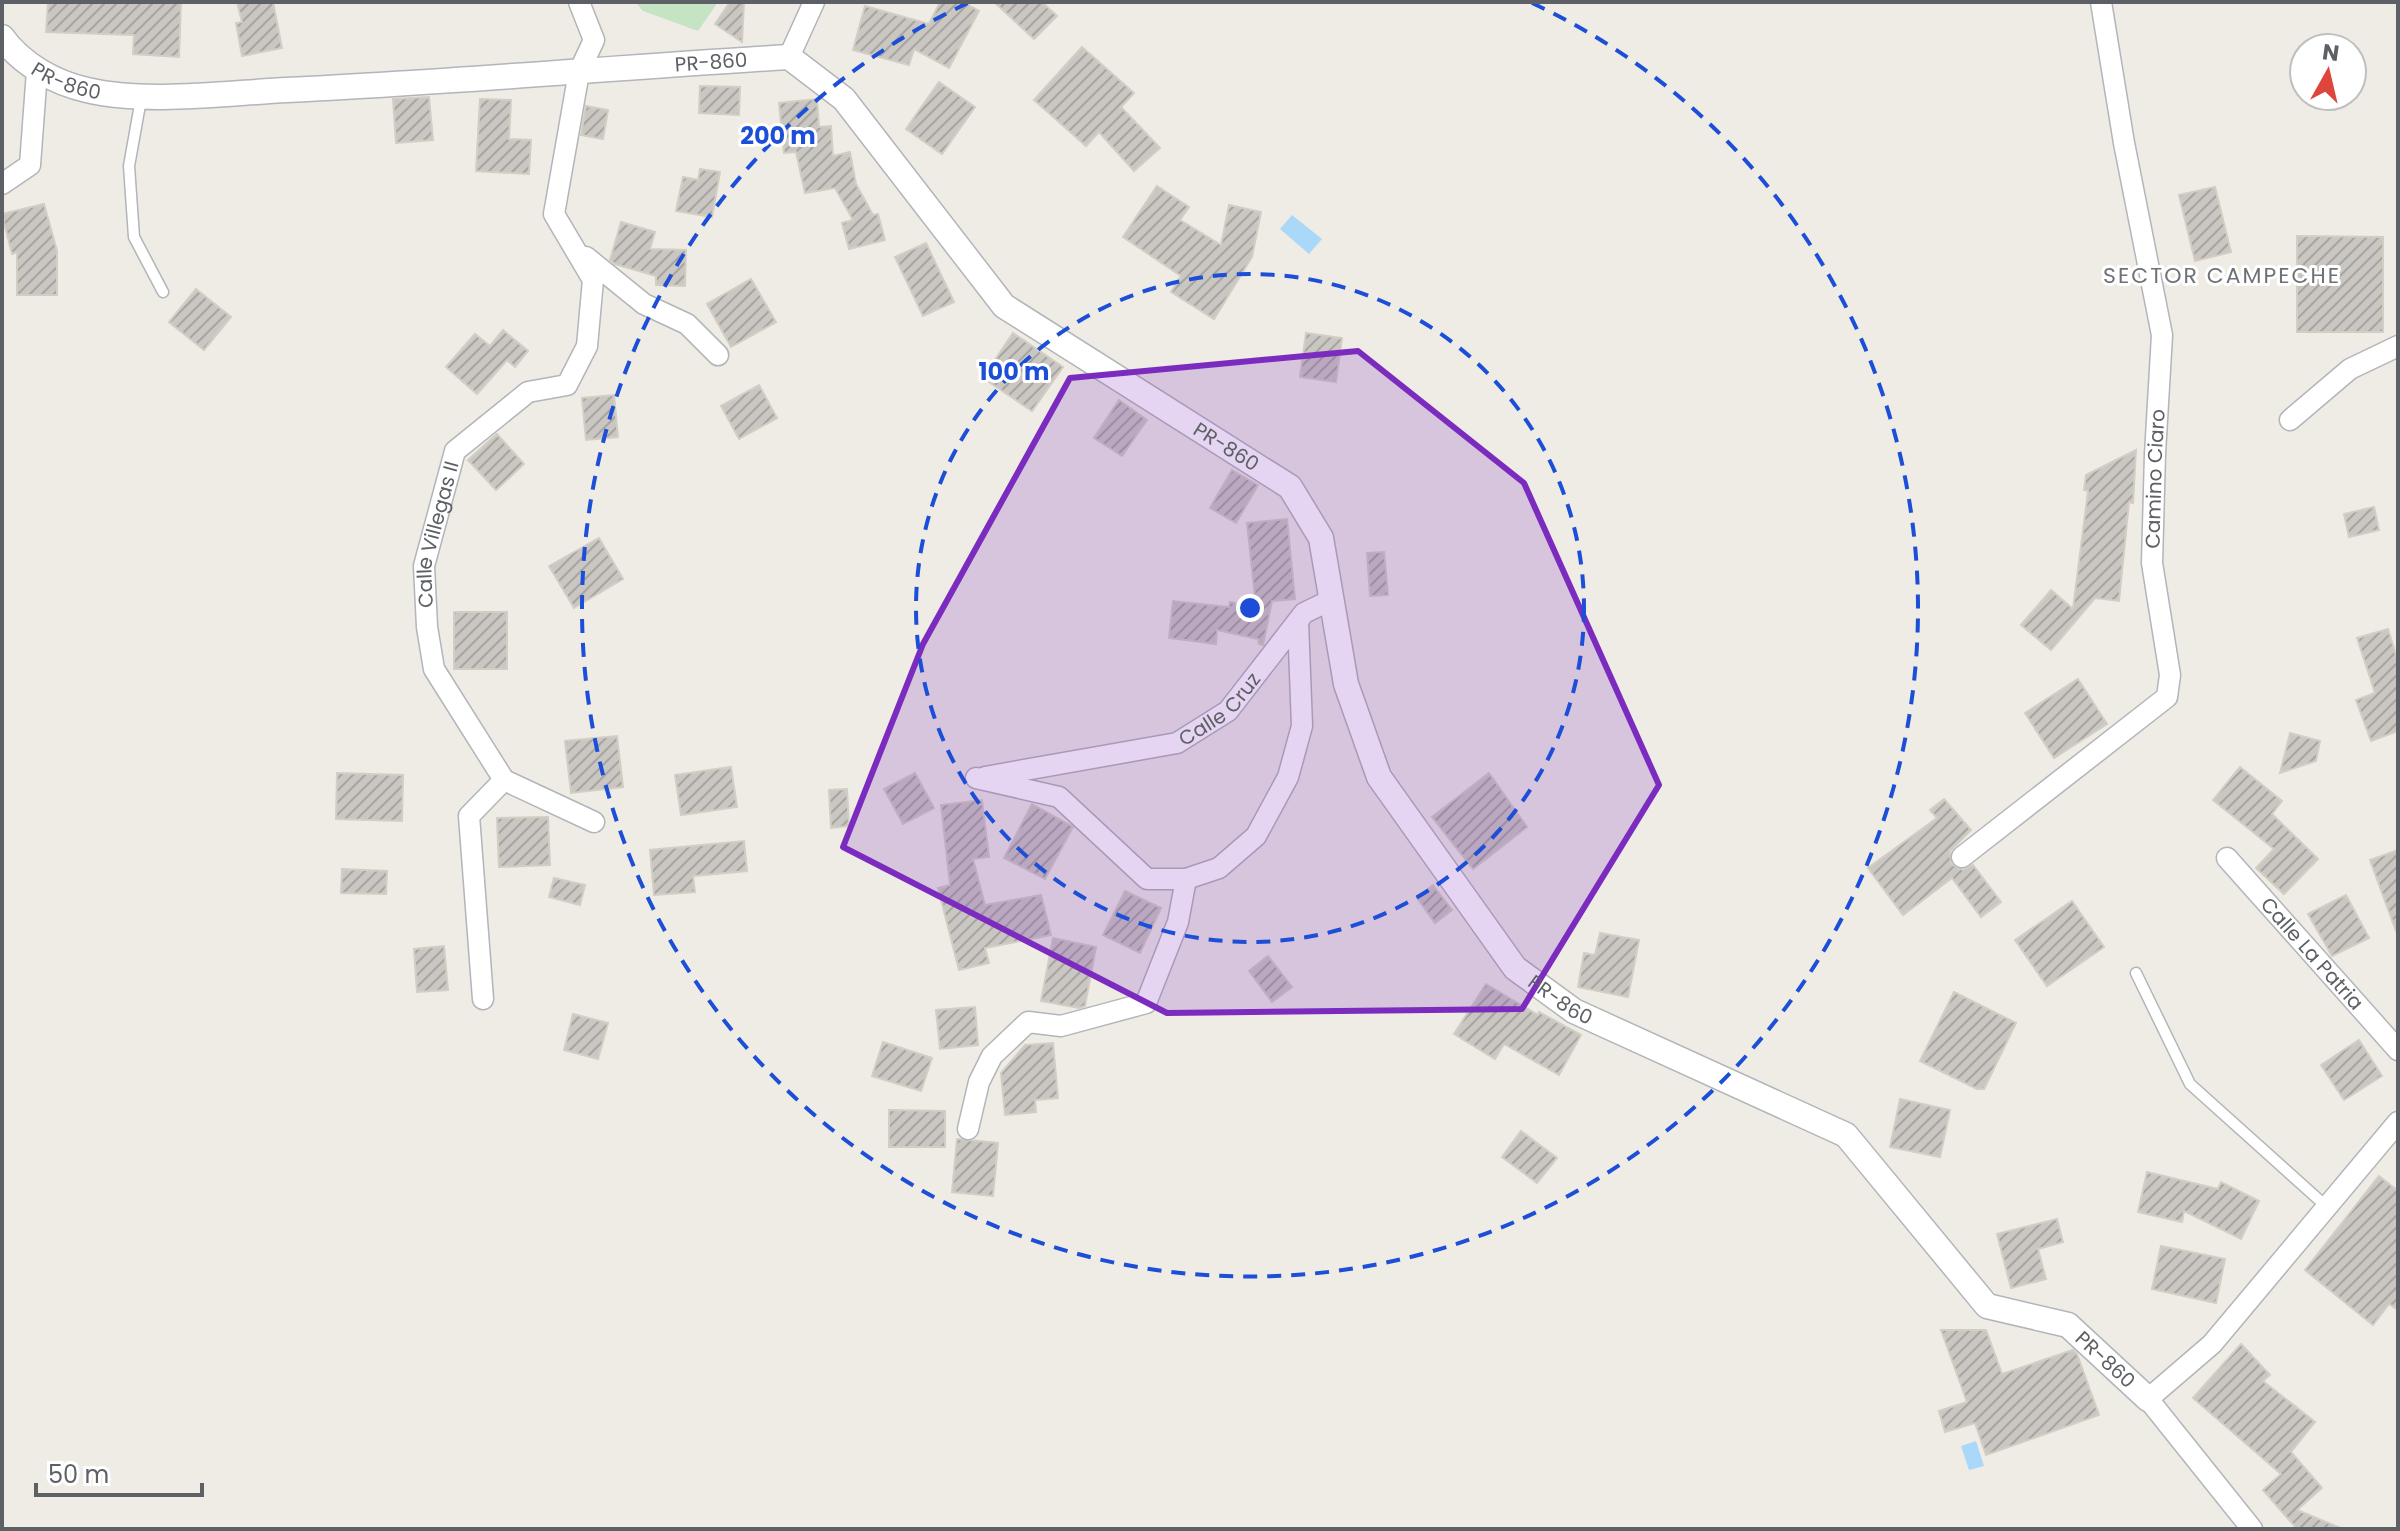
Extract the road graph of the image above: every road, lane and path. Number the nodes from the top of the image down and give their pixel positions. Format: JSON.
{"nodes":[{"id":1,"x":579,"y":2,"type":"edge"},
{"id":2,"x":814,"y":2,"type":"edge"},
{"id":3,"x":2101,"y":2,"type":"edge"},
{"id":4,"x":4,"y":49,"type":"edge"},
{"id":5,"x":789,"y":57,"type":"junction"},
{"id":6,"x":37,"y":71,"type":"junction"},
{"id":7,"x":579,"y":72,"type":"junction"},
{"id":8,"x":141,"y":97,"type":"junction"},
{"id":9,"x":2,"y":184,"type":"edge"},
{"id":10,"x":572,"y":243,"type":"junction"},
{"id":11,"x":163,"y":292,"type":"dead end"},
{"id":12,"x":2398,"y":346,"type":"edge"},
{"id":13,"x":718,"y":355,"type":"dead end"},
{"id":14,"x":2290,"y":420,"type":"dead end"},
{"id":15,"x":1333,"y":599,"type":"junction"},
{"id":16,"x":1298,"y":621,"type":"junction"},
{"id":17,"x":504,"y":780,"type":"junction"},
{"id":18,"x":594,"y":822,"type":"dead end"},
{"id":19,"x":1962,"y":857,"type":"dead end"},
{"id":20,"x":2227,"y":858,"type":"dead end"},
{"id":21,"x":1186,"y":879,"type":"junction"},
{"id":22,"x":2136,"y":973,"type":"dead end"},
{"id":23,"x":483,"y":999,"type":"dead end"},
{"id":24,"x":2398,"y":1050,"type":"edge"},
{"id":25,"x":2398,"y":1122,"type":"edge"},
{"id":26,"x":968,"y":1129,"type":"dead end"},
{"id":27,"x":2327,"y":1207,"type":"junction"},
{"id":28,"x":2148,"y":1399,"type":"junction"},
{"id":29,"x":2252,"y":1529,"type":"edge"}],
"edges":[{"from":1,"to":7,"type":"street","name":"Calle Villegas II"},
{"from":2,"to":5,"type":"street"},
{"from":3,"to":19,"type":"street","name":"Camino Ciaro"},
{"from":4,"to":6,"type":"street","name":"PR-860","number":"PR-860"},
{"from":5,"to":7,"type":"street","name":"PR-860","number":"PR-860"},
{"from":5,"to":15,"type":"street","name":"PR-860","number":"PR-860"},
{"from":6,"to":8,"type":"street","name":"PR-860","number":"PR-860"},
{"from":6,"to":9,"type":"street"},
{"from":7,"to":8,"type":"street","name":"PR-860","number":"PR-860"},
{"from":7,"to":10,"type":"street","name":"Calle Villegas II"},
{"from":8,"to":11,"type":"lane"},
{"from":10,"to":13,"type":"street"},
{"from":10,"to":17,"type":"street","name":"Calle Villegas II"},
{"from":12,"to":14,"type":"street"},
{"from":15,"to":16,"type":"street","name":"Calle Cruz"},
{"from":15,"to":28,"type":"street","name":"PR-860","number":"PR-860"},
{"from":16,"to":21,"type":"street"},
{"from":16,"to":21,"type":"street","name":"Calle Cruz"},
{"from":17,"to":18,"type":"street"},
{"from":17,"to":23,"type":"street"},
{"from":20,"to":24,"type":"street","name":"Calle La Patria"},
{"from":21,"to":26,"type":"street"},
{"from":22,"to":27,"type":"lane"},
{"from":25,"to":27,"type":"street"},
{"from":27,"to":28,"type":"street"},
{"from":28,"to":29,"type":"street"}]}
